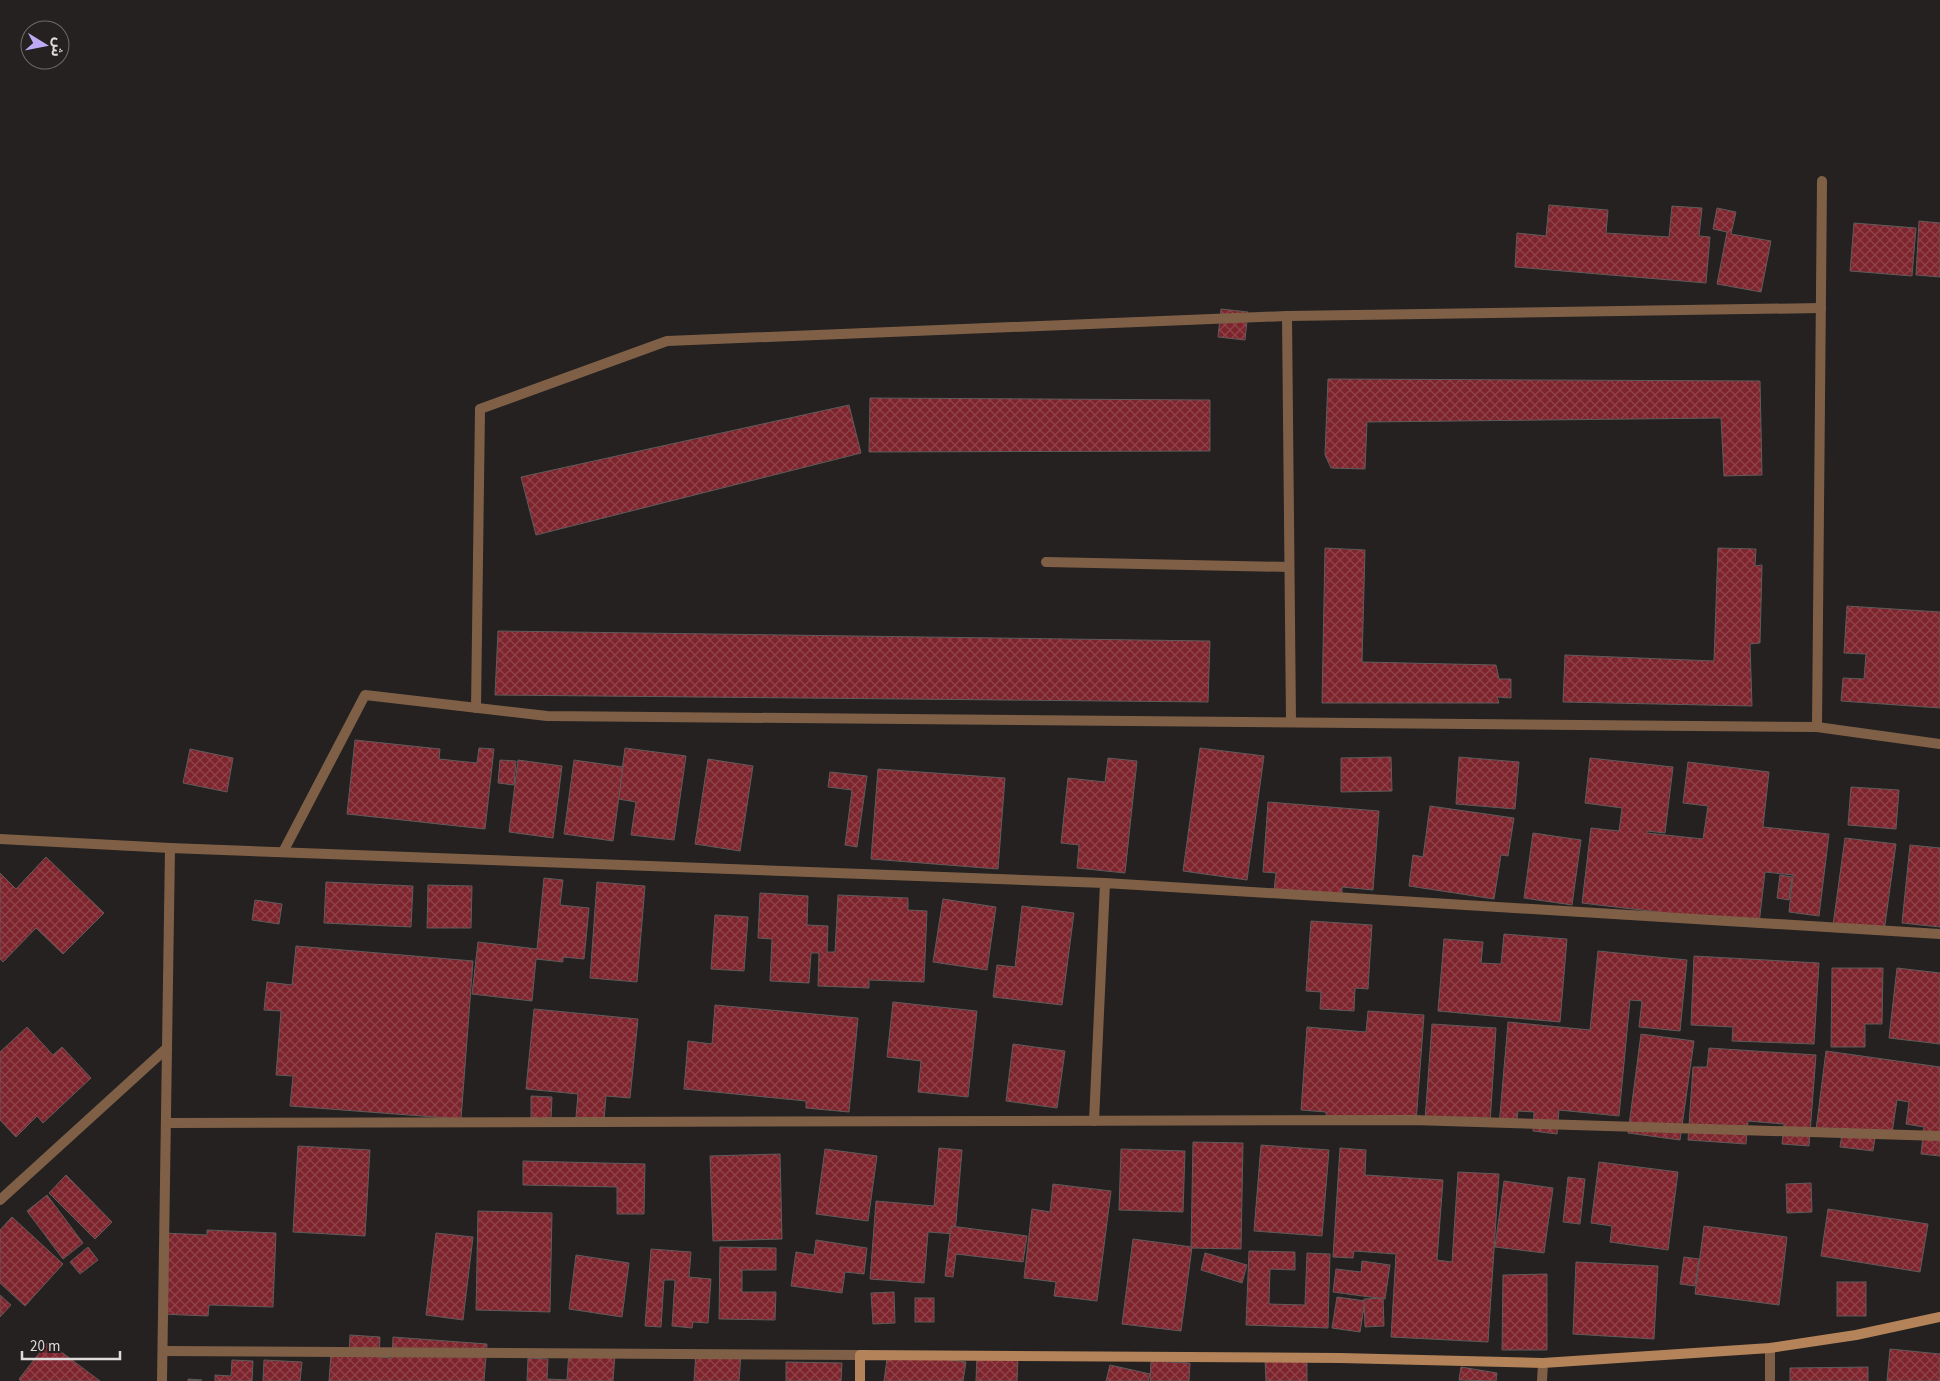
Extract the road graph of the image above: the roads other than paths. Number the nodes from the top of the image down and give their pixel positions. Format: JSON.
{"nodes":[{"id":1,"x":1822,"y":181,"type":"dead end"},
{"id":2,"x":1821,"y":308,"type":"junction"},
{"id":3,"x":1287,"y":316,"type":"junction"},
{"id":4,"x":1046,"y":562,"type":"dead end"},
{"id":5,"x":1290,"y":567,"type":"junction"},
{"id":6,"x":476,"y":708,"type":"junction"},
{"id":7,"x":1291,"y":722,"type":"junction"},
{"id":8,"x":1817,"y":727,"type":"junction"},
{"id":9,"x":1940,"y":744,"type":"edge"},
{"id":10,"x":0,"y":839,"type":"edge"},
{"id":11,"x":170,"y":848,"type":"junction"},
{"id":12,"x":283,"y":852,"type":"junction"},
{"id":13,"x":1105,"y":883,"type":"junction"},
{"id":14,"x":1940,"y":934,"type":"edge"},
{"id":15,"x":168,"y":1048,"type":"junction"},
{"id":16,"x":1094,"y":1121,"type":"junction"},
{"id":17,"x":166,"y":1123,"type":"junction"},
{"id":18,"x":1940,"y":1136,"type":"edge"},
{"id":19,"x":0,"y":1200,"type":"edge"},
{"id":20,"x":1940,"y":1317,"type":"edge"},
{"id":21,"x":1770,"y":1348,"type":"junction"},
{"id":22,"x":163,"y":1351,"type":"junction"},
{"id":23,"x":860,"y":1354,"type":"junction"},
{"id":24,"x":1543,"y":1363,"type":"junction"},
{"id":25,"x":162,"y":1381,"type":"edge"},
{"id":26,"x":860,"y":1381,"type":"edge"},
{"id":27,"x":1542,"y":1381,"type":"edge"},
{"id":28,"x":1770,"y":1381,"type":"edge"}],
"edges":[{"from":1,"to":2,"type":"street"},
{"from":2,"to":3,"type":"street"},
{"from":2,"to":8,"type":"street"},
{"from":3,"to":5,"type":"street"},
{"from":3,"to":6,"type":"street"},
{"from":4,"to":5,"type":"street"},
{"from":5,"to":7,"type":"street"},
{"from":6,"to":7,"type":"street"},
{"from":6,"to":12,"type":"street"},
{"from":7,"to":8,"type":"street"},
{"from":8,"to":9,"type":"street"},
{"from":10,"to":11,"type":"street"},
{"from":11,"to":12,"type":"street"},
{"from":11,"to":15,"type":"street"},
{"from":12,"to":13,"type":"street"},
{"from":13,"to":14,"type":"street"},
{"from":13,"to":16,"type":"street"},
{"from":15,"to":17,"type":"street"},
{"from":15,"to":19,"type":"street"},
{"from":16,"to":17,"type":"street"},
{"from":16,"to":18,"type":"street"},
{"from":17,"to":22,"type":"street"},
{"from":20,"to":21,"type":"street"},
{"from":21,"to":24,"type":"street"},
{"from":21,"to":28,"type":"street"},
{"from":22,"to":23,"type":"street"},
{"from":22,"to":25,"type":"street"},
{"from":23,"to":24,"type":"street"},
{"from":23,"to":26,"type":"street"},
{"from":24,"to":27,"type":"street"}]}
